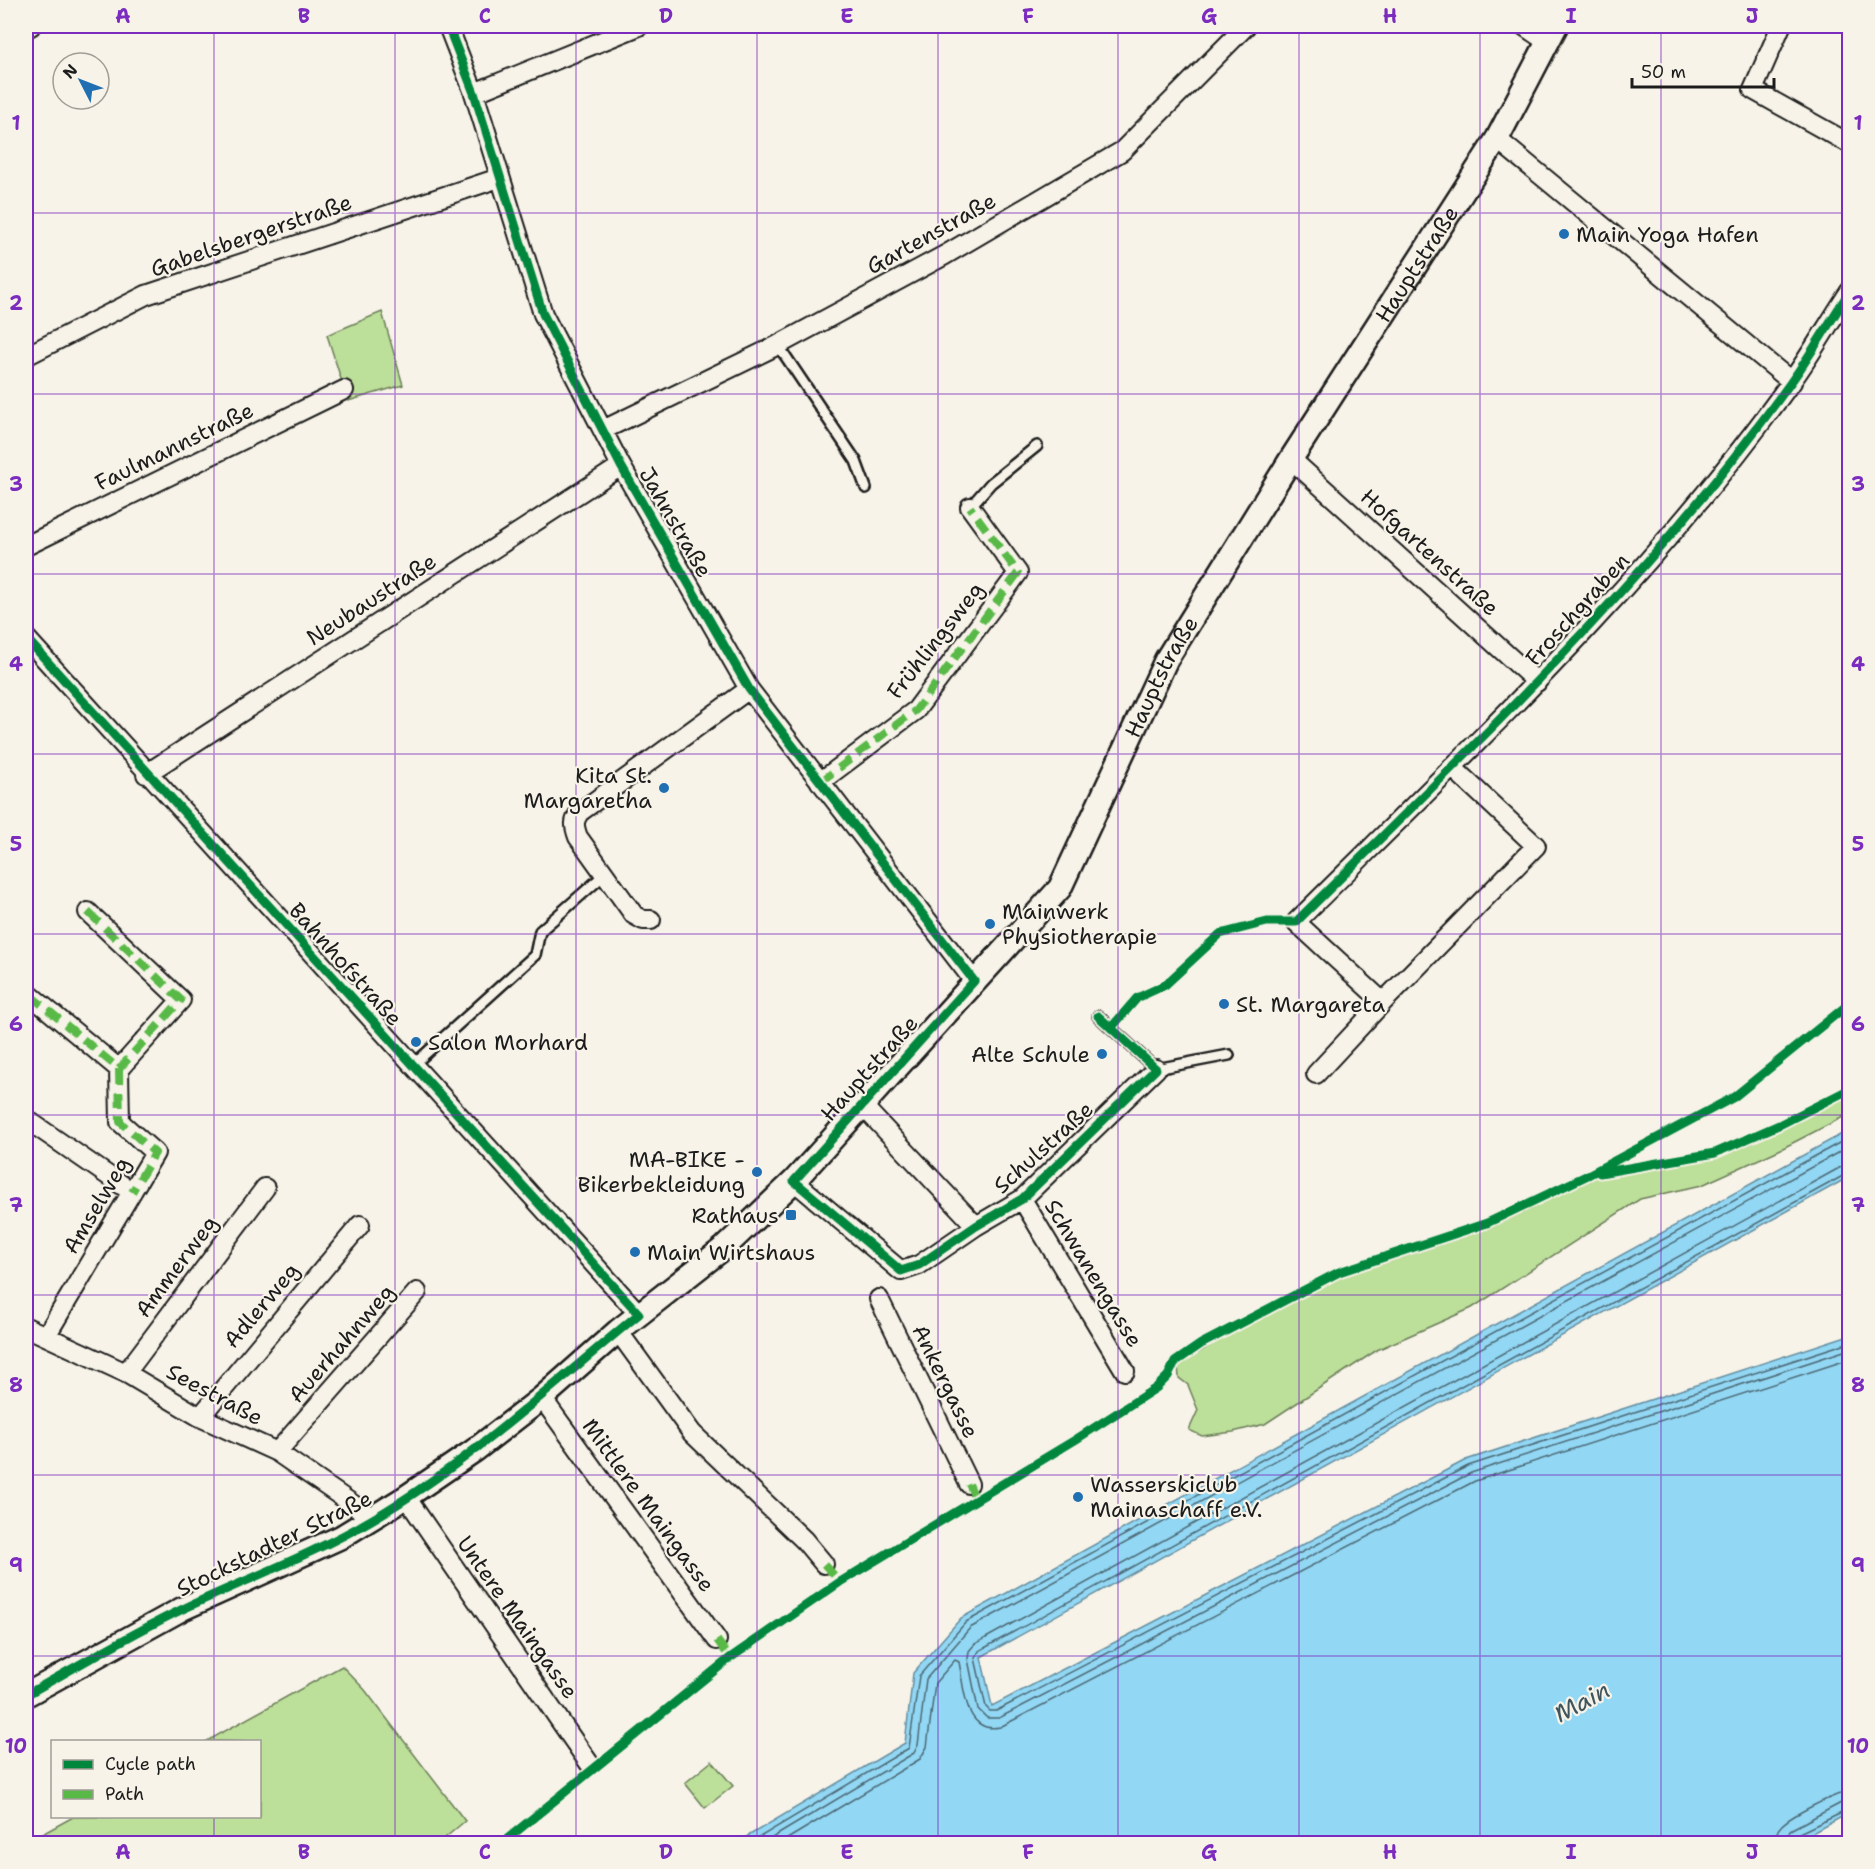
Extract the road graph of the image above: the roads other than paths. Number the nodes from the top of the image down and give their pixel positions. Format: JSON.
{"nodes":[{"id":1,"x":31,"y":26,"type":"edge"},
{"id":2,"x":448,"y":26,"type":"edge"},
{"id":3,"x":639,"y":26,"type":"edge"},
{"id":4,"x":1246,"y":26,"type":"edge"},
{"id":5,"x":1524,"y":26,"type":"edge"},
{"id":6,"x":1781,"y":26,"type":"edge"},
{"id":7,"x":26,"y":28,"type":"edge"},
{"id":8,"x":1553,"y":34,"type":"edge"},
{"id":9,"x":474,"y":93,"type":"junction"},
{"id":10,"x":1497,"y":139,"type":"junction"},
{"id":11,"x":1850,"y":144,"type":"edge"},
{"id":12,"x":499,"y":178,"type":"junction"},
{"id":13,"x":1850,"y":291,"type":"edge"},
{"id":14,"x":778,"y":345,"type":"junction"},
{"id":15,"x":26,"y":356,"type":"edge"},
{"id":16,"x":1792,"y":382,"type":"junction"},
{"id":17,"x":344,"y":390,"type":"dead end"},
{"id":18,"x":603,"y":430,"type":"junction"},
{"id":19,"x":1037,"y":446,"type":"dead end"},
{"id":20,"x":1291,"y":459,"type":"junction"},
{"id":21,"x":621,"y":465,"type":"junction"},
{"id":22,"x":866,"y":488,"type":"dead end"},
{"id":23,"x":970,"y":507,"type":"joint"},
{"id":24,"x":26,"y":546,"type":"edge"},
{"id":25,"x":26,"y":638,"type":"edge"},
{"id":26,"x":1538,"y":682,"type":"junction"},
{"id":27,"x":749,"y":689,"type":"junction"},
{"id":28,"x":1452,"y":766,"type":"junction"},
{"id":29,"x":146,"y":774,"type":"junction"},
{"id":30,"x":820,"y":782,"type":"junction"},
{"id":31,"x":605,"y":874,"type":"junction"},
{"id":32,"x":88,"y":912,"type":"dead end"},
{"id":33,"x":651,"y":920,"type":"dead end"},
{"id":34,"x":974,"y":981,"type":"junction"},
{"id":35,"x":30,"y":995,"type":"dead end"},
{"id":36,"x":1383,"y":1002,"type":"junction"},
{"id":37,"x":1098,"y":1016,"type":"dead end"},
{"id":38,"x":1229,"y":1055,"type":"dead end"},
{"id":39,"x":412,"y":1066,"type":"junction"},
{"id":40,"x":119,"y":1069,"type":"junction"},
{"id":41,"x":1156,"y":1069,"type":"junction"},
{"id":42,"x":1316,"y":1074,"type":"dead end"},
{"id":43,"x":862,"y":1105,"type":"junction"},
{"id":44,"x":26,"y":1119,"type":"edge"},
{"id":45,"x":794,"y":1181,"type":"junction"},
{"id":46,"x":265,"y":1188,"type":"dead end"},
{"id":47,"x":132,"y":1192,"type":"junction"},
{"id":48,"x":1022,"y":1199,"type":"junction"},
{"id":49,"x":360,"y":1225,"type":"dead end"},
{"id":50,"x":976,"y":1226,"type":"junction"},
{"id":51,"x":417,"y":1292,"type":"dead end"},
{"id":52,"x":879,"y":1299,"type":"dead end"},
{"id":53,"x":639,"y":1314,"type":"junction"},
{"id":54,"x":26,"y":1327,"type":"edge"},
{"id":55,"x":618,"y":1331,"type":"junction"},
{"id":56,"x":46,"y":1336,"type":"junction"},
{"id":57,"x":1125,"y":1371,"type":"dead end"},
{"id":58,"x":126,"y":1373,"type":"junction"},
{"id":59,"x":542,"y":1398,"type":"junction"},
{"id":60,"x":200,"y":1417,"type":"junction"},
{"id":61,"x":277,"y":1452,"type":"junction"},
{"id":62,"x":969,"y":1484,"type":"dead end"},
{"id":63,"x":406,"y":1497,"type":"junction"},
{"id":64,"x":374,"y":1519,"type":"junction"},
{"id":65,"x":824,"y":1564,"type":"dead end"},
{"id":66,"x":717,"y":1640,"type":"dead end"},
{"id":67,"x":26,"y":1695,"type":"edge"},
{"id":68,"x":590,"y":1763,"type":"dead end"}],
"edges":[{"from":1,"to":7,"type":"street"},
{"from":2,"to":9,"type":"street","name":"Jahnstraße"},
{"from":3,"to":9,"type":"street"},
{"from":4,"to":14,"type":"street","name":"Gartenstraße"},
{"from":5,"to":8,"type":"street"},
{"from":6,"to":11,"type":"street"},
{"from":8,"to":10,"type":"street","name":"Hauptstraße"},
{"from":9,"to":12,"type":"street","name":"Jahnstraße"},
{"from":10,"to":16,"type":"street"},
{"from":10,"to":20,"type":"street","name":"Hauptstraße"},
{"from":12,"to":15,"type":"street","name":"Gabelsbergerstraße"},
{"from":12,"to":18,"type":"street","name":"Jahnstraße"},
{"from":13,"to":16,"type":"street","name":"Froschgraben"},
{"from":14,"to":18,"type":"street","name":"Gartenstraße"},
{"from":14,"to":22,"type":"lane"},
{"from":16,"to":26,"type":"street","name":"Froschgraben"},
{"from":17,"to":24,"type":"street","name":"Faulmannstraße"},
{"from":18,"to":21,"type":"street","name":"Jahnstraße"},
{"from":19,"to":23,"type":"lane"},
{"from":20,"to":26,"type":"street","name":"Hofgartenstraße"},
{"from":20,"to":34,"type":"street","name":"Hauptstraße"},
{"from":21,"to":27,"type":"street","name":"Jahnstraße"},
{"from":21,"to":29,"type":"street","name":"Neubaustraße"},
{"from":23,"to":30,"type":"street","name":"Frühlingsweg"},
{"from":25,"to":29,"type":"street","name":"Bahnhofstraße"},
{"from":26,"to":28,"type":"street","name":"Froschgraben"},
{"from":27,"to":30,"type":"street","name":"Jahnstraße"},
{"from":27,"to":31,"type":"street"},
{"from":28,"to":36,"type":"street"},
{"from":28,"to":36,"type":"street","name":"Froschgraben"},
{"from":29,"to":39,"type":"street","name":"Bahnhofstraße"},
{"from":30,"to":34,"type":"street","name":"Jahnstraße"},
{"from":31,"to":33,"type":"street"},
{"from":31,"to":39,"type":"lane"},
{"from":32,"to":40,"type":"street"},
{"from":34,"to":43,"type":"street","name":"Hauptstraße"},
{"from":35,"to":40,"type":"street"},
{"from":36,"to":42,"type":"street"},
{"from":37,"to":41,"type":"lane"},
{"from":38,"to":41,"type":"lane"},
{"from":39,"to":53,"type":"street","name":"Bahnhofstraße"},
{"from":40,"to":47,"type":"street","name":"Amselweg"},
{"from":41,"to":48,"type":"street","name":"Schulstraße"},
{"from":43,"to":45,"type":"street","name":"Hauptstraße"},
{"from":43,"to":50,"type":"street"},
{"from":44,"to":47,"type":"street"},
{"from":45,"to":50,"type":"street","name":"Schulstraße"},
{"from":45,"to":53,"type":"street","name":"Hauptstraße"},
{"from":46,"to":58,"type":"street","name":"Ammerweg"},
{"from":47,"to":56,"type":"street","name":"Amselweg"},
{"from":48,"to":50,"type":"street","name":"Schulstraße"},
{"from":48,"to":57,"type":"street","name":"Schwanengasse"},
{"from":49,"to":60,"type":"street","name":"Adlerweg"},
{"from":51,"to":61,"type":"street","name":"Auerhahnweg"},
{"from":52,"to":62,"type":"street","name":"Ankergasse"},
{"from":53,"to":55,"type":"street","name":"Stockstadter Straße"},
{"from":54,"to":56,"type":"street","name":"Seestraße"},
{"from":55,"to":59,"type":"street","name":"Stockstadter Straße"},
{"from":55,"to":65,"type":"street"},
{"from":56,"to":58,"type":"street","name":"Seestraße"},
{"from":58,"to":60,"type":"street","name":"Seestraße"},
{"from":59,"to":63,"type":"street","name":"Stockstadter Straße"},
{"from":59,"to":66,"type":"street","name":"Mittlere Maingasse"},
{"from":60,"to":61,"type":"street","name":"Seestraße"},
{"from":61,"to":64,"type":"street","name":"Seestraße"},
{"from":63,"to":64,"type":"street","name":"Stockstadter Straße"},
{"from":63,"to":68,"type":"street","name":"Untere Maingasse"},
{"from":64,"to":67,"type":"street","name":"Stockstadter Straße"}]}
